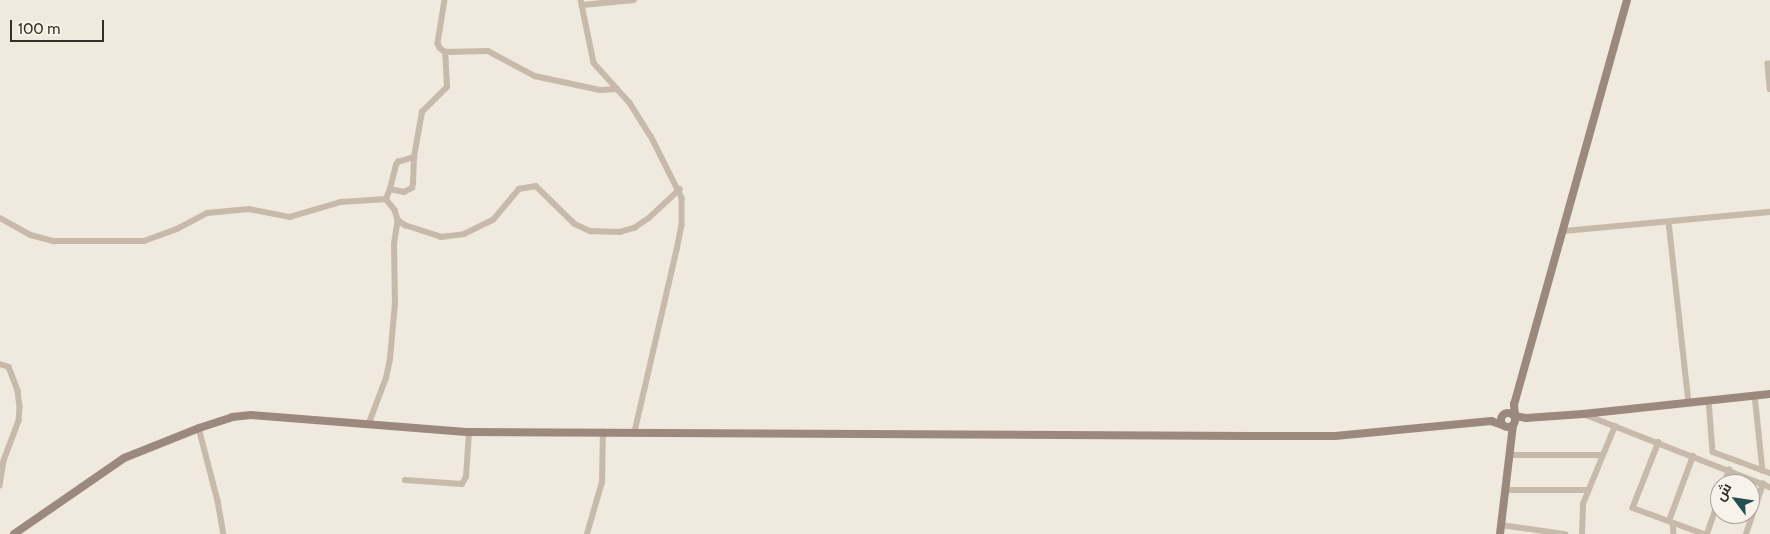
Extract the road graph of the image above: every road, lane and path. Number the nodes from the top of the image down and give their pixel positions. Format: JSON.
{"nodes":[{"id":1,"x":445,"y":0,"type":"edge"},
{"id":2,"x":634,"y":0,"type":"edge"},
{"id":3,"x":1627,"y":0,"type":"edge"},
{"id":4,"x":581,"y":2,"type":"edge"},
{"id":5,"x":445,"y":52,"type":"junction"},
{"id":6,"x":1770,"y":64,"type":"edge"},
{"id":7,"x":617,"y":89,"type":"junction"},
{"id":8,"x":1770,"y":89,"type":"edge"},
{"id":9,"x":414,"y":157,"type":"junction"},
{"id":10,"x":390,"y":189,"type":"junction"},
{"id":11,"x":680,"y":189,"type":"junction"},
{"id":12,"x":386,"y":199,"type":"junction"},
{"id":13,"x":1770,"y":212,"type":"edge"},
{"id":14,"x":0,"y":218,"type":"edge"},
{"id":15,"x":398,"y":220,"type":"junction"},
{"id":16,"x":1669,"y":222,"type":"junction"},
{"id":17,"x":1564,"y":230,"type":"junction"},
{"id":18,"x":0,"y":364,"type":"edge"},
{"id":19,"x":1770,"y":394,"type":"edge"},
{"id":20,"x":1755,"y":396,"type":"junction"},
{"id":21,"x":1709,"y":400,"type":"junction"},
{"id":22,"x":1515,"y":401,"type":"junction"},
{"id":23,"x":1689,"y":402,"type":"junction"},
{"id":24,"x":1504,"y":414,"type":"junction"},
{"id":25,"x":1583,"y":414,"type":"junction"},
{"id":26,"x":1491,"y":421,"type":"junction"},
{"id":27,"x":1514,"y":421,"type":"junction"},
{"id":28,"x":369,"y":423,"type":"junction"},
{"id":29,"x":1503,"y":426,"type":"junction"},
{"id":30,"x":1615,"y":426,"type":"junction"},
{"id":31,"x":199,"y":428,"type":"junction"},
{"id":32,"x":469,"y":432,"type":"junction"},
{"id":33,"x":603,"y":432,"type":"junction"},
{"id":34,"x":635,"y":432,"type":"junction"},
{"id":35,"x":1511,"y":437,"type":"junction"},
{"id":36,"x":1659,"y":442,"type":"junction"},
{"id":37,"x":1509,"y":455,"type":"junction"},
{"id":38,"x":1602,"y":456,"type":"junction"},
{"id":39,"x":1693,"y":456,"type":"junction"},
{"id":40,"x":1729,"y":470,"type":"junction"},
{"id":41,"x":1763,"y":471,"type":"junction"},
{"id":42,"x":1770,"y":473,"type":"edge"},
{"id":43,"x":1728,"y":474,"type":"edge"},
{"id":44,"x":405,"y":480,"type":"dead end"},
{"id":45,"x":1764,"y":484,"type":"junction"},
{"id":46,"x":0,"y":486,"type":"edge"},
{"id":47,"x":1770,"y":487,"type":"edge"},
{"id":48,"x":1506,"y":490,"type":"junction"},
{"id":49,"x":1588,"y":490,"type":"junction"},
{"id":50,"x":1710,"y":521,"type":"edge"},
{"id":51,"x":1671,"y":522,"type":"junction"},
{"id":52,"x":1501,"y":525,"type":"junction"},
{"id":53,"x":14,"y":534,"type":"edge"},
{"id":54,"x":224,"y":534,"type":"edge"},
{"id":55,"x":587,"y":534,"type":"edge"},
{"id":56,"x":1500,"y":534,"type":"edge"},
{"id":57,"x":1565,"y":534,"type":"edge"},
{"id":58,"x":1582,"y":534,"type":"edge"},
{"id":59,"x":1674,"y":534,"type":"edge"},
{"id":60,"x":1705,"y":534,"type":"edge"},
{"id":61,"x":1746,"y":534,"type":"edge"}],
"edges":[{"from":1,"to":5,"type":"street"},
{"from":2,"to":4,"type":"street"},
{"from":3,"to":17,"type":"main road"},
{"from":4,"to":7,"type":"street"},
{"from":5,"to":7,"type":"street"},
{"from":5,"to":9,"type":"street"},
{"from":6,"to":8,"type":"street"},
{"from":7,"to":11,"type":"street"},
{"from":9,"to":10,"type":"street"},
{"from":9,"to":10,"type":"street"},
{"from":10,"to":12,"type":"street"},
{"from":11,"to":15,"type":"street"},
{"from":11,"to":34,"type":"street"},
{"from":12,"to":14,"type":"street"},
{"from":12,"to":15,"type":"street"},
{"from":13,"to":16,"type":"street"},
{"from":15,"to":28,"type":"street"},
{"from":16,"to":17,"type":"street"},
{"from":16,"to":23,"type":"street"},
{"from":17,"to":22,"type":"main road"},
{"from":18,"to":46,"type":"street"},
{"from":19,"to":20,"type":"main road"},
{"from":20,"to":21,"type":"main road"},
{"from":20,"to":41,"type":"street"},
{"from":21,"to":23,"type":"main road"},
{"from":21,"to":41,"type":"street"},
{"from":22,"to":24,"type":"main road"},
{"from":22,"to":27,"type":"main road"},
{"from":23,"to":25,"type":"main road"},
{"from":24,"to":26,"type":"main road"},
{"from":24,"to":27,"type":"main road"},
{"from":24,"to":29,"type":"main road"},
{"from":25,"to":27,"type":"main road"},
{"from":25,"to":30,"type":"street"},
{"from":26,"to":29,"type":"main road"},
{"from":26,"to":34,"type":"main road"},
{"from":27,"to":29,"type":"main road"},
{"from":27,"to":35,"type":"main road"},
{"from":28,"to":31,"type":"main road"},
{"from":28,"to":32,"type":"main road"},
{"from":29,"to":35,"type":"main road"},
{"from":30,"to":36,"type":"street"},
{"from":30,"to":38,"type":"street"},
{"from":31,"to":53,"type":"main road"},
{"from":31,"to":54,"type":"street"},
{"from":32,"to":33,"type":"main road"},
{"from":32,"to":44,"type":"street"},
{"from":33,"to":34,"type":"main road"},
{"from":33,"to":55,"type":"street"},
{"from":35,"to":37,"type":"main road"},
{"from":36,"to":39,"type":"street"},
{"from":36,"to":51,"type":"street"},
{"from":37,"to":38,"type":"street"},
{"from":37,"to":48,"type":"main road"},
{"from":38,"to":49,"type":"street"},
{"from":39,"to":40,"type":"street"},
{"from":39,"to":51,"type":"street"},
{"from":40,"to":43,"type":"street"},
{"from":40,"to":45,"type":"street"},
{"from":41,"to":42,"type":"street"},
{"from":45,"to":47,"type":"street"},
{"from":45,"to":61,"type":"street"},
{"from":48,"to":49,"type":"street"},
{"from":48,"to":52,"type":"main road"},
{"from":49,"to":58,"type":"street"},
{"from":50,"to":60,"type":"street"},
{"from":51,"to":59,"type":"street"},
{"from":51,"to":60,"type":"street"},
{"from":52,"to":56,"type":"main road"},
{"from":52,"to":57,"type":"street"}]}
